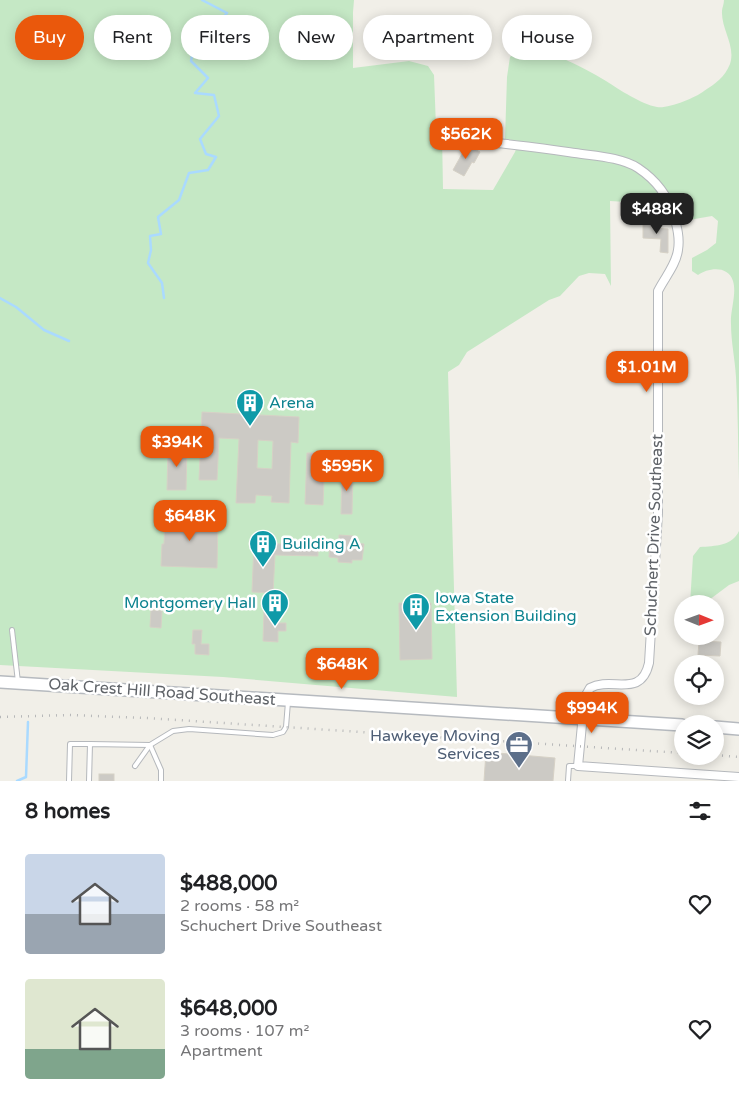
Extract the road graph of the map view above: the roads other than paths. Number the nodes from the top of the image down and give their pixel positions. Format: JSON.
{"nodes":[{"id":1,"x":495,"y":143,"type":"dead end"},
{"id":2,"x":12,"y":630,"type":"dead end"},
{"id":3,"x":0,"y":682,"type":"edge"},
{"id":4,"x":18,"y":683,"type":"junction"},
{"id":5,"x":289,"y":700,"type":"junction"},
{"id":6,"x":582,"y":719,"type":"junction"},
{"id":7,"x":674,"y":725,"type":"edge"},
{"id":8,"x":724,"y":728,"type":"edge"},
{"id":9,"x":739,"y":729,"type":"edge"},
{"id":10,"x":90,"y":744,"type":"junction"},
{"id":11,"x":150,"y":745,"type":"junction"},
{"id":12,"x":134,"y":766,"type":"dead end"},
{"id":13,"x":578,"y":766,"type":"junction"},
{"id":14,"x":684,"y":777,"type":"edge"},
{"id":15,"x":739,"y":777,"type":"edge"},
{"id":16,"x":69,"y":781,"type":"edge"},
{"id":17,"x":89,"y":781,"type":"edge"},
{"id":18,"x":160,"y":781,"type":"edge"},
{"id":19,"x":568,"y":781,"type":"edge"}],
"edges":[{"from":1,"to":6,"type":"street","name":"Schuchert Drive Southeast"},
{"from":2,"to":4,"type":"lane"},
{"from":3,"to":4,"type":"main road","name":"Oak Crest Hill Road Southeast"},
{"from":4,"to":5,"type":"main road","name":"Oak Crest Hill Road Southeast"},
{"from":5,"to":6,"type":"main road","name":"Oak Crest Hill Road Southeast"},
{"from":5,"to":11,"type":"lane"},
{"from":6,"to":7,"type":"main road","name":"Oak Crest Hill Road Southeast"},
{"from":6,"to":13,"type":"street"},
{"from":8,"to":9,"type":"main road"},
{"from":10,"to":11,"type":"lane"},
{"from":10,"to":16,"type":"lane"},
{"from":10,"to":17,"type":"lane"},
{"from":11,"to":12,"type":"lane"},
{"from":11,"to":18,"type":"lane"},
{"from":13,"to":14,"type":"street"},
{"from":13,"to":19,"type":"lane"},
{"from":14,"to":15,"type":"street"}]}
